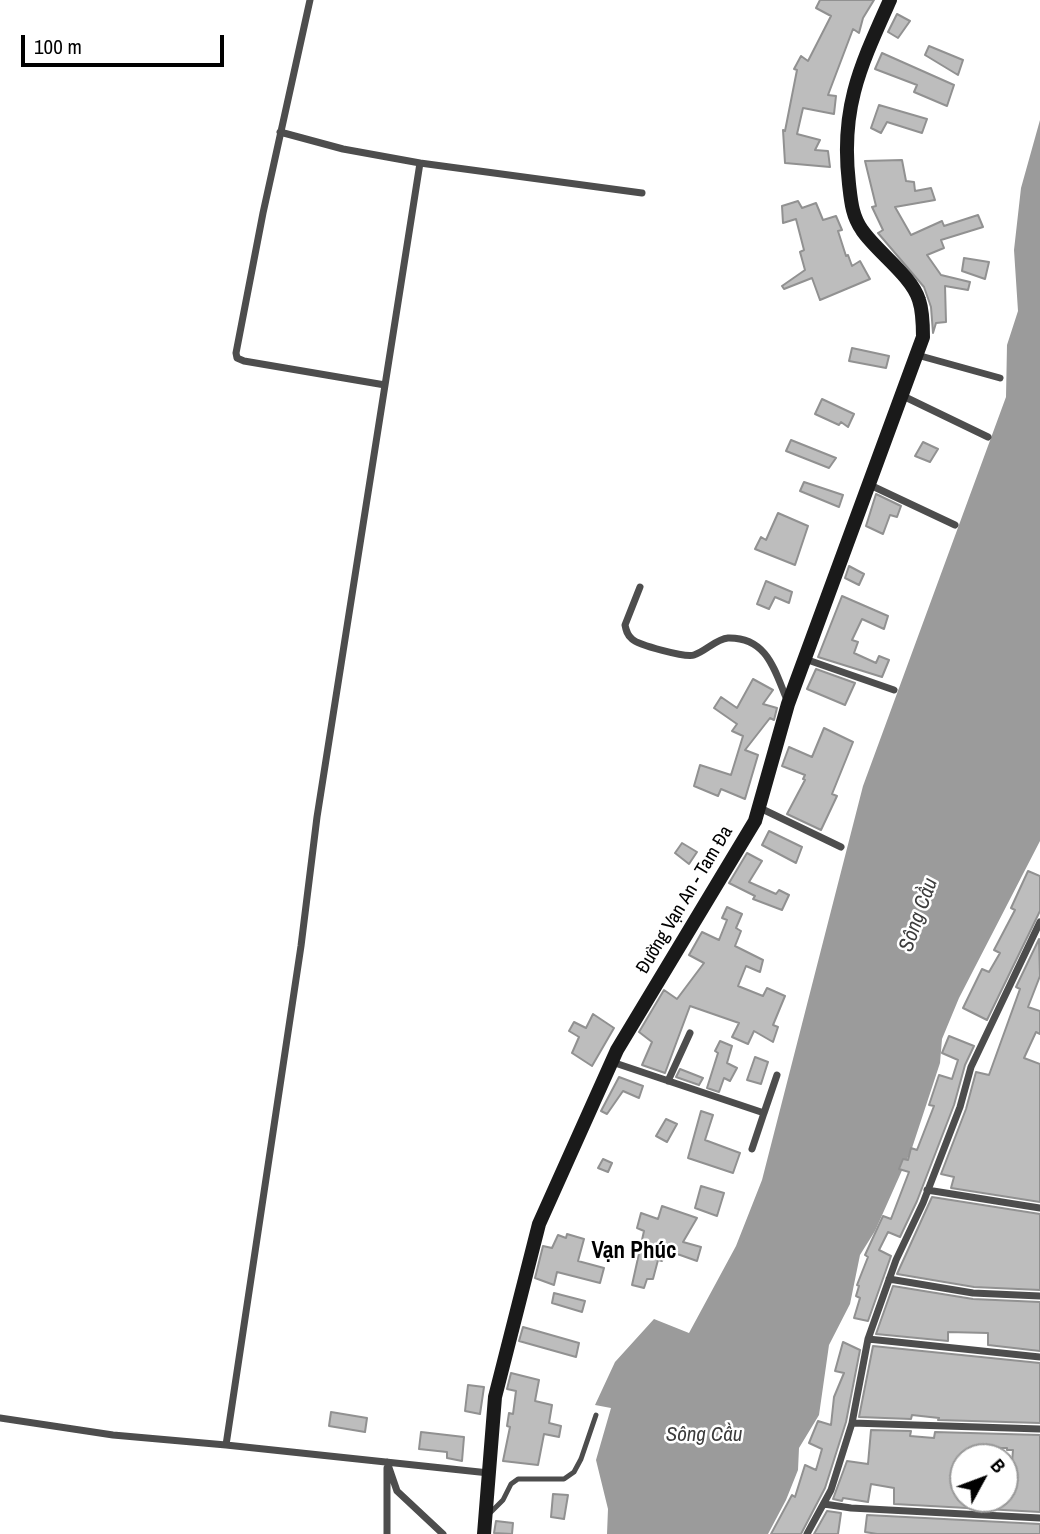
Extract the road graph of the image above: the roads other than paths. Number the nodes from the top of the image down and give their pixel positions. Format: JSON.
{"nodes":[{"id":1,"x":310,"y":0,"type":"edge"},
{"id":2,"x":890,"y":0,"type":"edge"},
{"id":3,"x":281,"y":132,"type":"junction"},
{"id":4,"x":420,"y":163,"type":"junction"},
{"id":5,"x":642,"y":193,"type":"dead end"},
{"id":6,"x":917,"y":355,"type":"junction"},
{"id":7,"x":1000,"y":378,"type":"dead end"},
{"id":8,"x":385,"y":385,"type":"junction"},
{"id":9,"x":903,"y":396,"type":"junction"},
{"id":10,"x":988,"y":437,"type":"dead end"},
{"id":11,"x":870,"y":485,"type":"junction"},
{"id":12,"x":955,"y":525,"type":"dead end"},
{"id":13,"x":640,"y":587,"type":"dead end"},
{"id":14,"x":805,"y":659,"type":"junction"},
{"id":15,"x":894,"y":690,"type":"dead end"},
{"id":16,"x":788,"y":704,"type":"junction"},
{"id":17,"x":760,"y":808,"type":"junction"},
{"id":18,"x":841,"y":847,"type":"dead end"},
{"id":19,"x":1040,"y":922,"type":"edge"},
{"id":20,"x":690,"y":1032,"type":"dead end"},
{"id":21,"x":611,"y":1062,"type":"junction"},
{"id":22,"x":777,"y":1075,"type":"dead end"},
{"id":23,"x":668,"y":1081,"type":"junction"},
{"id":24,"x":764,"y":1113,"type":"junction"},
{"id":25,"x":752,"y":1149,"type":"dead end"},
{"id":26,"x":927,"y":1190,"type":"junction"},
{"id":27,"x":1040,"y":1208,"type":"edge"},
{"id":28,"x":889,"y":1279,"type":"junction"},
{"id":29,"x":1040,"y":1296,"type":"edge"},
{"id":30,"x":868,"y":1339,"type":"junction"},
{"id":31,"x":1040,"y":1357,"type":"edge"},
{"id":32,"x":596,"y":1415,"type":"dead end"},
{"id":33,"x":0,"y":1418,"type":"edge"},
{"id":34,"x":852,"y":1423,"type":"junction"},
{"id":35,"x":1040,"y":1429,"type":"edge"},
{"id":36,"x":226,"y":1445,"type":"junction"},
{"id":37,"x":387,"y":1462,"type":"junction"},
{"id":38,"x":489,"y":1473,"type":"junction"},
{"id":39,"x":824,"y":1504,"type":"junction"},
{"id":40,"x":1040,"y":1518,"type":"edge"},
{"id":41,"x":484,"y":1530,"type":"edge"},
{"id":42,"x":387,"y":1534,"type":"edge"},
{"id":43,"x":443,"y":1534,"type":"edge"},
{"id":44,"x":807,"y":1534,"type":"edge"}],
"edges":[{"from":1,"to":3,"type":"street"},
{"from":2,"to":6,"type":"main road","name":"Đường Vạn An - Tam Đa"},
{"from":3,"to":4,"type":"street"},
{"from":3,"to":8,"type":"street"},
{"from":4,"to":5,"type":"street"},
{"from":4,"to":8,"type":"street"},
{"from":6,"to":7,"type":"street"},
{"from":6,"to":9,"type":"main road","name":"Đường Vạn An - Tam Đa"},
{"from":8,"to":36,"type":"street"},
{"from":9,"to":10,"type":"street"},
{"from":9,"to":11,"type":"main road","name":"Đường Vạn An - Tam Đa"},
{"from":11,"to":12,"type":"street"},
{"from":11,"to":14,"type":"main road","name":"Đường Vạn An - Tam Đa"},
{"from":13,"to":16,"type":"street"},
{"from":14,"to":15,"type":"street"},
{"from":14,"to":16,"type":"main road","name":"Đường Vạn An - Tam Đa"},
{"from":16,"to":17,"type":"main road","name":"Đường Vạn An - Tam Đa"},
{"from":17,"to":18,"type":"street"},
{"from":17,"to":21,"type":"main road","name":"Đường Vạn An - Tam Đa"},
{"from":19,"to":26,"type":"street"},
{"from":20,"to":23,"type":"street"},
{"from":21,"to":23,"type":"street"},
{"from":21,"to":38,"type":"main road","name":"Đường Vạn An - Tam Đa"},
{"from":22,"to":24,"type":"street"},
{"from":23,"to":24,"type":"street"},
{"from":24,"to":25,"type":"street"},
{"from":26,"to":27,"type":"street"},
{"from":26,"to":28,"type":"street"},
{"from":28,"to":29,"type":"street"},
{"from":28,"to":30,"type":"street"},
{"from":30,"to":31,"type":"street"},
{"from":30,"to":34,"type":"street"},
{"from":32,"to":41,"type":"lane"},
{"from":33,"to":36,"type":"street"},
{"from":34,"to":35,"type":"street"},
{"from":34,"to":39,"type":"street"},
{"from":36,"to":37,"type":"street"},
{"from":37,"to":38,"type":"street"},
{"from":37,"to":42,"type":"street"},
{"from":37,"to":43,"type":"street"},
{"from":38,"to":41,"type":"main road","name":"Đường Vạn An - Tam Đa"},
{"from":39,"to":40,"type":"street"},
{"from":39,"to":44,"type":"street"}]}
